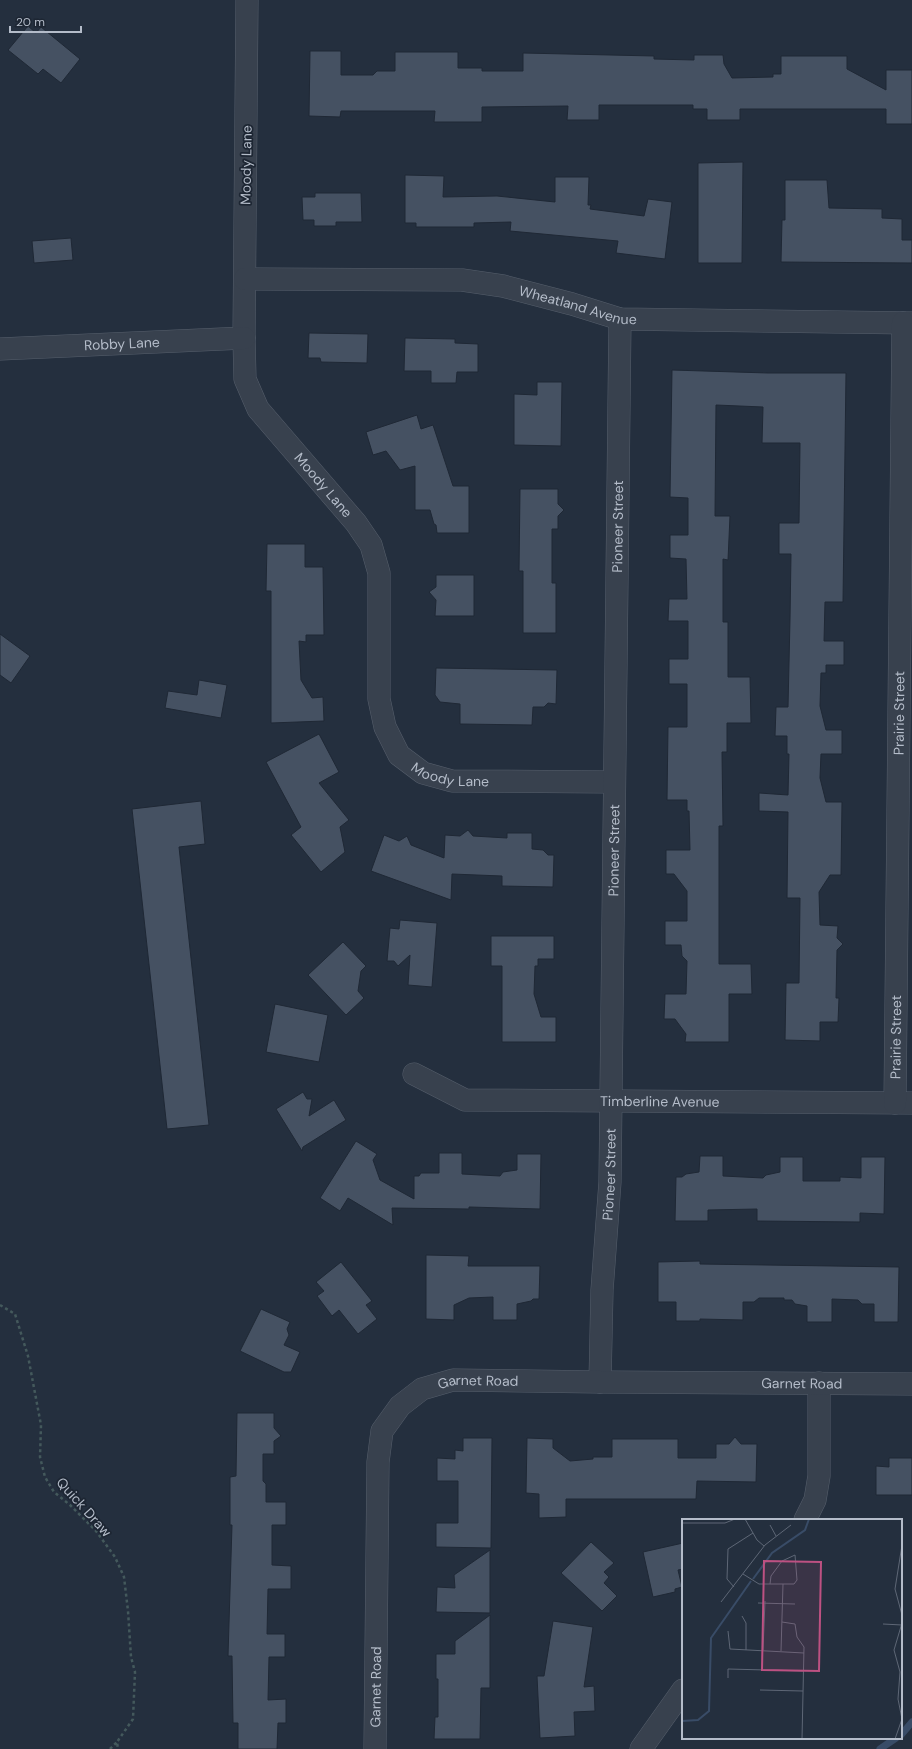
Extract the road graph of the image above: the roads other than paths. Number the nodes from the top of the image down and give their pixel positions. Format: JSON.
{"nodes":[{"id":1,"x":247,"y":0,"type":"edge"},
{"id":2,"x":244,"y":279,"type":"junction"},
{"id":3,"x":620,"y":319,"type":"junction"},
{"id":4,"x":908,"y":323,"type":"edge"},
{"id":5,"x":244,"y":338,"type":"junction"},
{"id":6,"x":0,"y":349,"type":"edge"},
{"id":7,"x":613,"y":782,"type":"junction"},
{"id":8,"x":414,"y":1074,"type":"dead end"},
{"id":9,"x":610,"y":1101,"type":"junction"},
{"id":10,"x":904,"y":1103,"type":"edge"},
{"id":11,"x":600,"y":1382,"type":"junction"},
{"id":12,"x":819,"y":1383,"type":"junction"},
{"id":13,"x":912,"y":1384,"type":"edge"},
{"id":14,"x":806,"y":1519,"type":"edge"},
{"id":15,"x":682,"y":1691,"type":"edge"},
{"id":16,"x":375,"y":1749,"type":"edge"},
{"id":17,"x":641,"y":1749,"type":"edge"}],
"edges":[{"from":1,"to":2,"type":"street","name":"Moody Lane"},
{"from":2,"to":3,"type":"street","name":"Wheatland Avenue"},
{"from":2,"to":5,"type":"street","name":"Moody Lane"},
{"from":3,"to":4,"type":"street","name":"Wheatland Avenue"},
{"from":3,"to":7,"type":"street","name":"Pioneer Street"},
{"from":4,"to":10,"type":"street","name":"Prairie Street"},
{"from":5,"to":6,"type":"street","name":"Robby Lane"},
{"from":5,"to":7,"type":"street","name":"Moody Lane"},
{"from":7,"to":9,"type":"street","name":"Pioneer Street"},
{"from":8,"to":9,"type":"street","name":"Timberline Avenue"},
{"from":9,"to":10,"type":"street","name":"Timberline Avenue"},
{"from":9,"to":11,"type":"street","name":"Pioneer Street"},
{"from":11,"to":12,"type":"street","name":"Garnet Road"},
{"from":11,"to":16,"type":"street","name":"Garnet Road"},
{"from":12,"to":13,"type":"street","name":"Garnet Road"},
{"from":12,"to":14,"type":"street"},
{"from":15,"to":17,"type":"street"}]}
